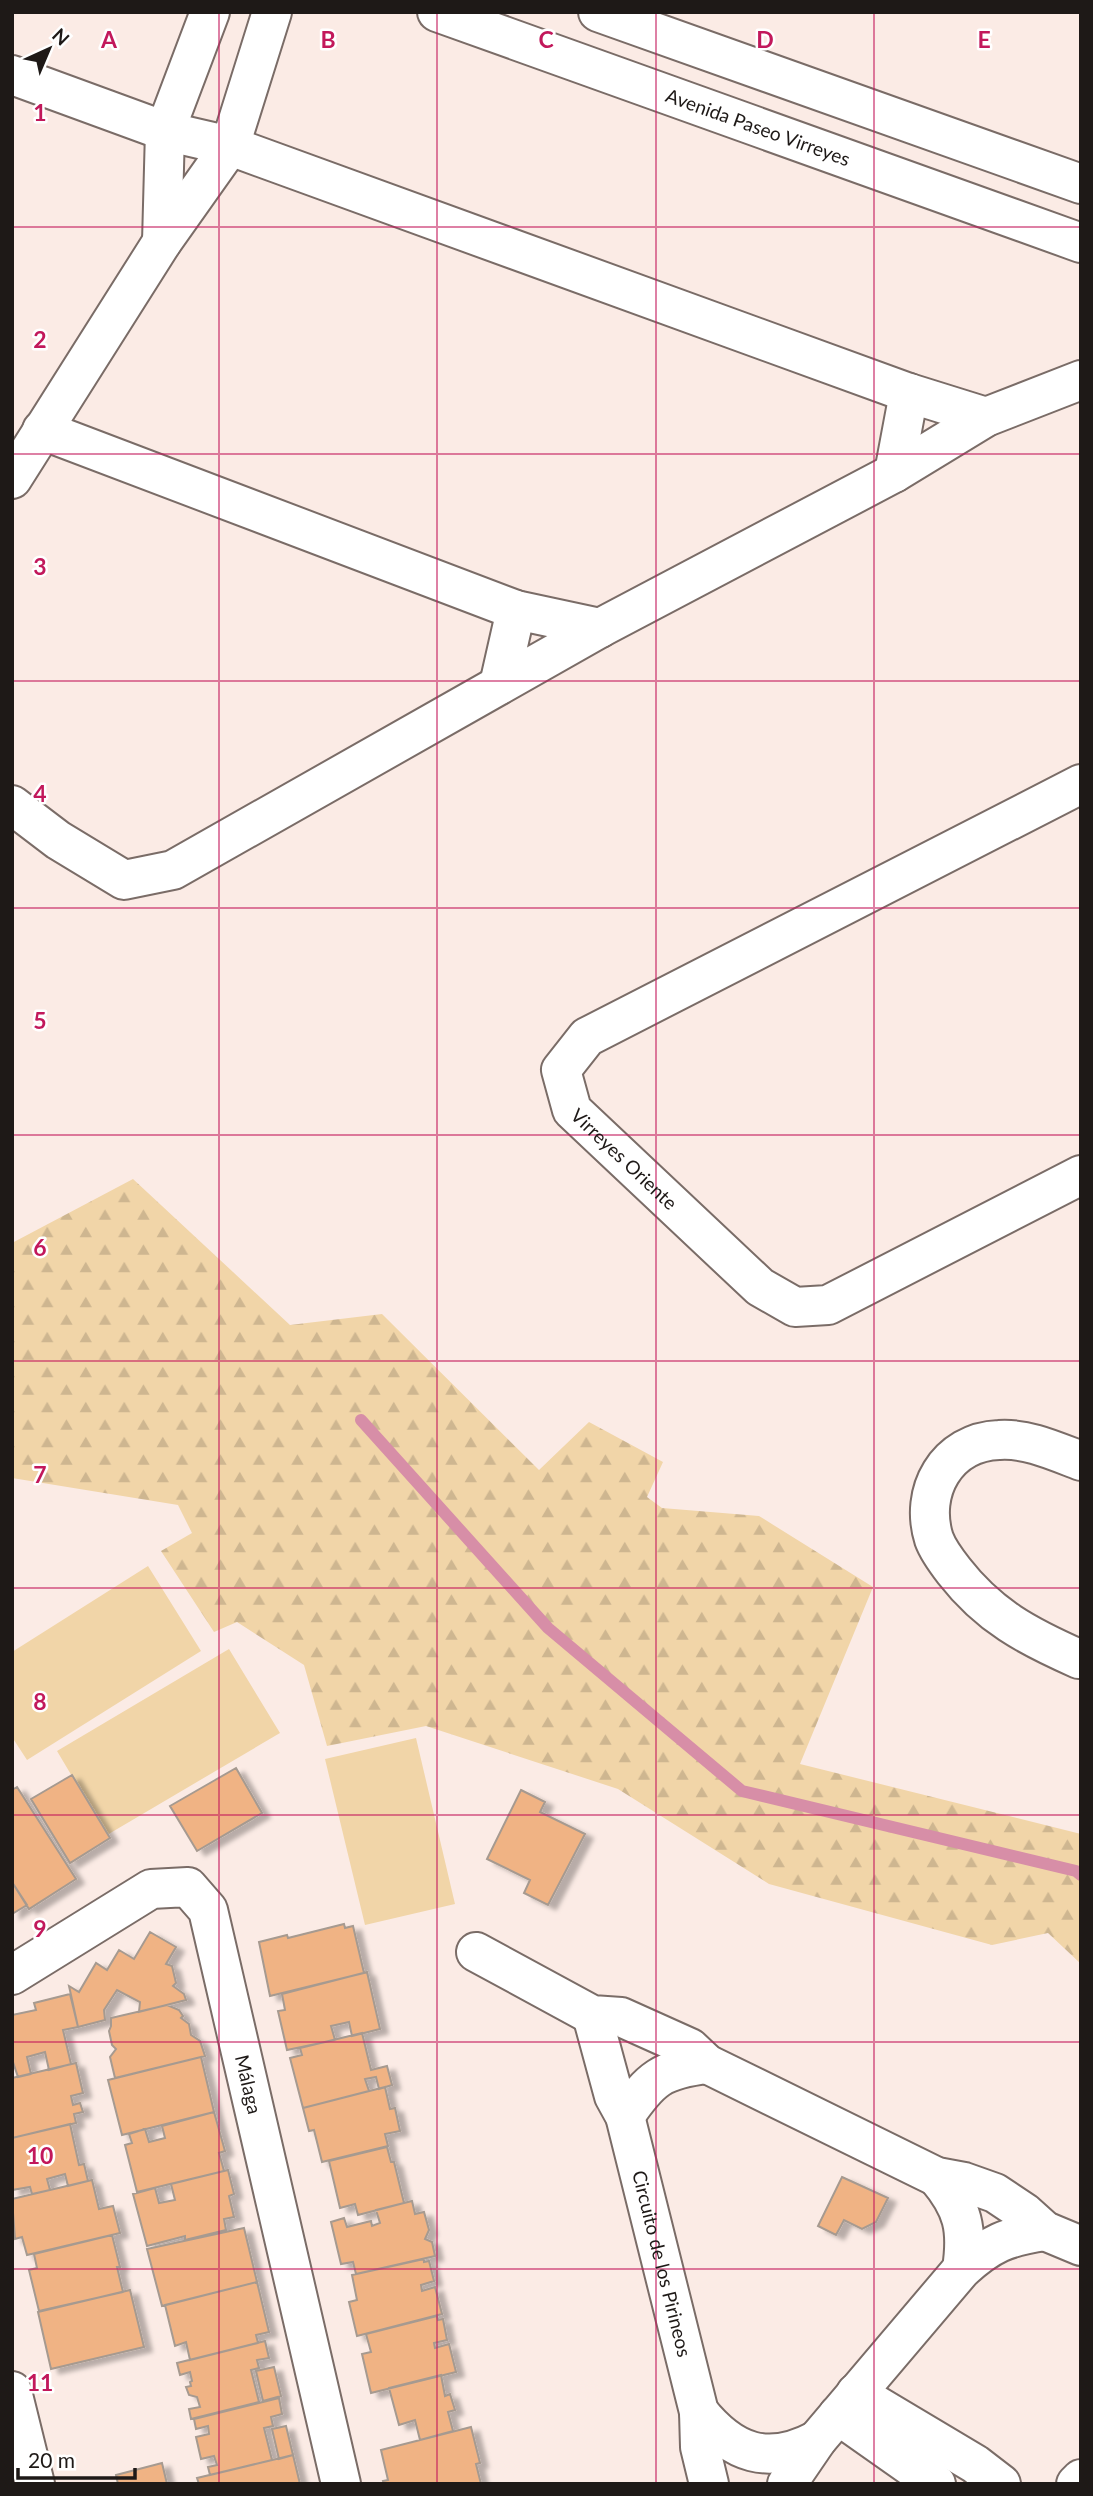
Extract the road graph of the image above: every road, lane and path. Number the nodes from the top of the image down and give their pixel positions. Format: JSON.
{"nodes":[{"id":1,"x":210,"y":12,"type":"edge"},
{"id":2,"x":272,"y":12,"type":"edge"},
{"id":3,"x":437,"y":12,"type":"edge"},
{"id":4,"x":598,"y":12,"type":"edge"},
{"id":5,"x":12,"y":75,"type":"edge"},
{"id":6,"x":165,"y":131,"type":"junction"},
{"id":7,"x":230,"y":146,"type":"junction"},
{"id":8,"x":1081,"y":184,"type":"edge"},
{"id":9,"x":162,"y":242,"type":"junction"},
{"id":10,"x":1081,"y":243,"type":"edge"},
{"id":11,"x":1081,"y":380,"type":"edge"},
{"id":12,"x":909,"y":393,"type":"junction"},
{"id":13,"x":986,"y":417,"type":"junction"},
{"id":14,"x":42,"y":430,"type":"junction"},
{"id":15,"x":894,"y":473,"type":"junction"},
{"id":16,"x":12,"y":479,"type":"edge"},
{"id":17,"x":516,"y":610,"type":"junction"},
{"id":18,"x":600,"y":628,"type":"junction"},
{"id":19,"x":499,"y":685,"type":"junction"},
{"id":20,"x":1081,"y":783,"type":"edge"},
{"id":21,"x":12,"y":805,"type":"edge"},
{"id":22,"x":1081,"y":1175,"type":"edge"},
{"id":23,"x":1081,"y":1461,"type":"edge"},
{"id":24,"x":1079,"y":1659,"type":"dead end"},
{"id":25,"x":475,"y":1952,"type":"dead end"},
{"id":26,"x":12,"y":1975,"type":"edge"},
{"id":27,"x":592,"y":2015,"type":"junction"},
{"id":28,"x":707,"y":2064,"type":"junction"},
{"id":29,"x":625,"y":2116,"type":"junction"},
{"id":30,"x":937,"y":2177,"type":"junction"},
{"id":31,"x":1045,"y":2231,"type":"junction"},
{"id":32,"x":1081,"y":2246,"type":"edge"},
{"id":33,"x":962,"y":2269,"type":"junction"},
{"id":34,"x":12,"y":2390,"type":"edge"},
{"id":35,"x":699,"y":2412,"type":"junction"},
{"id":36,"x":837,"y":2416,"type":"junction"},
{"id":37,"x":1081,"y":2479,"type":"edge"},
{"id":38,"x":35,"y":2484,"type":"edge"},
{"id":39,"x":341,"y":2484,"type":"edge"},
{"id":40,"x":709,"y":2484,"type":"edge"},
{"id":41,"x":787,"y":2484,"type":"edge"},
{"id":42,"x":936,"y":2484,"type":"edge"},
{"id":43,"x":1002,"y":2484,"type":"edge"},
{"id":44,"x":1076,"y":2484,"type":"edge"}],
"edges":[{"from":1,"to":6,"type":"street"},
{"from":2,"to":7,"type":"street"},
{"from":3,"to":10,"type":"street","name":"Avenida Paseo Virreyes"},
{"from":4,"to":8,"type":"street"},
{"from":5,"to":6,"type":"street"},
{"from":6,"to":7,"type":"street"},
{"from":6,"to":9,"type":"street"},
{"from":7,"to":9,"type":"street"},
{"from":7,"to":12,"type":"street"},
{"from":9,"to":14,"type":"street"},
{"from":11,"to":13,"type":"street"},
{"from":12,"to":13,"type":"street"},
{"from":12,"to":15,"type":"street"},
{"from":13,"to":15,"type":"street"},
{"from":14,"to":16,"type":"street"},
{"from":14,"to":17,"type":"street"},
{"from":15,"to":18,"type":"street"},
{"from":17,"to":18,"type":"street"},
{"from":17,"to":19,"type":"street"},
{"from":18,"to":19,"type":"street"},
{"from":19,"to":21,"type":"street"},
{"from":20,"to":22,"type":"street","name":"Virreyes Oriente"},
{"from":23,"to":24,"type":"street"},
{"from":25,"to":27,"type":"street"},
{"from":26,"to":39,"type":"street","name":"Málaga"},
{"from":27,"to":28,"type":"street"},
{"from":27,"to":29,"type":"street","name":"Circuito de los Pirineos"},
{"from":28,"to":29,"type":"street"},
{"from":28,"to":30,"type":"street"},
{"from":29,"to":35,"type":"street","name":"Circuito de los Pirineos"},
{"from":30,"to":31,"type":"street"},
{"from":30,"to":33,"type":"street"},
{"from":31,"to":32,"type":"street"},
{"from":31,"to":33,"type":"street","name":"Circuito de los Pirineos"},
{"from":33,"to":36,"type":"street","name":"Circuito de los Pirineos"},
{"from":34,"to":38,"type":"street"},
{"from":35,"to":36,"type":"street","name":"Circuito de los Pirineos"},
{"from":35,"to":40,"type":"street","name":"Circuito de los Pirineos"},
{"from":36,"to":41,"type":"street","name":"Circuito de los Pirineos"},
{"from":36,"to":42,"type":"street"},
{"from":36,"to":43,"type":"street"},
{"from":37,"to":44,"type":"street"}]}
